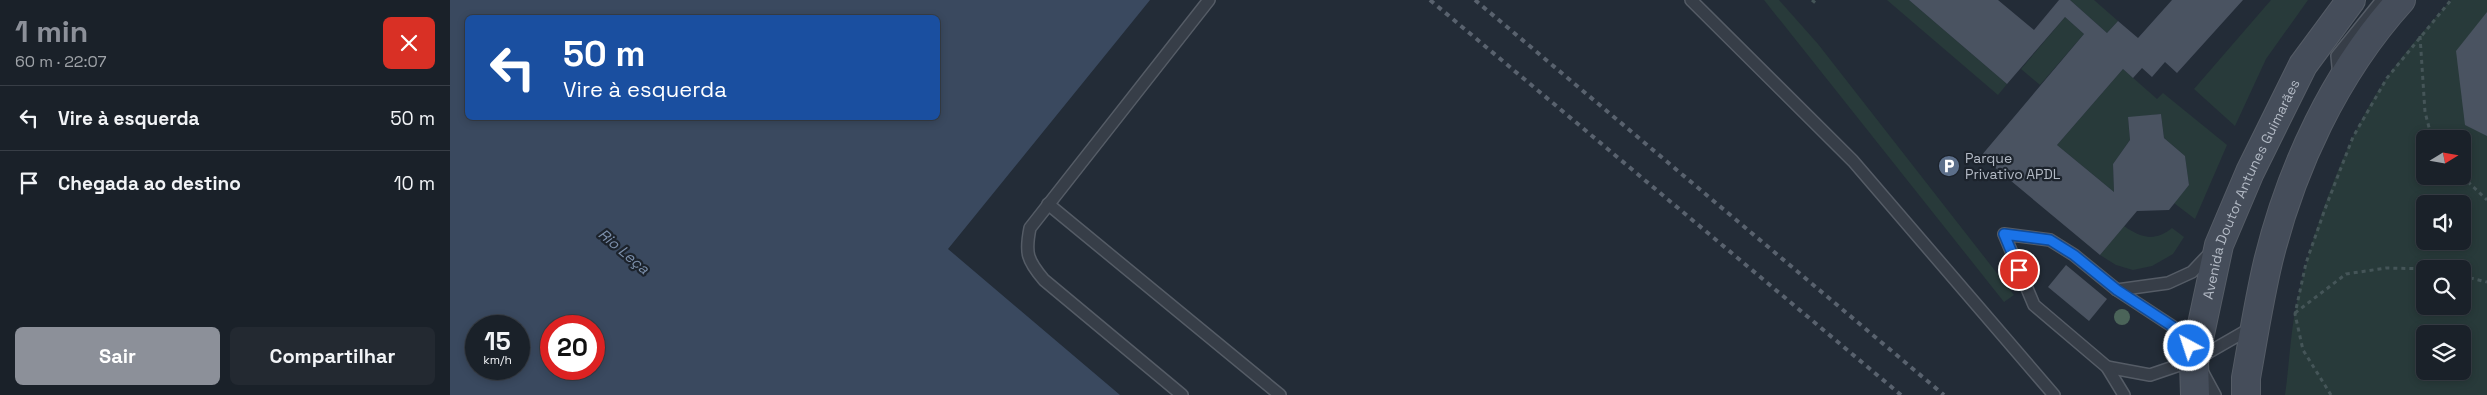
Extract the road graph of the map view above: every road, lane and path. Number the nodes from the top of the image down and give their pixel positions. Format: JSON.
{"nodes":[{"id":1,"x":1209,"y":0,"type":"edge"},
{"id":2,"x":1691,"y":0,"type":"edge"},
{"id":3,"x":1812,"y":0,"type":"edge"},
{"id":4,"x":2351,"y":0,"type":"edge"},
{"id":5,"x":2382,"y":0,"type":"edge"},
{"id":6,"x":2400,"y":0,"type":"edge"},
{"id":7,"x":2451,"y":0,"type":"edge"},
{"id":8,"x":1818,"y":5,"type":"dead end"},
{"id":9,"x":2420,"y":35,"type":"junction"},
{"id":10,"x":2340,"y":86,"type":"junction"},
{"id":11,"x":2430,"y":130,"type":"edge"},
{"id":12,"x":2471,"y":185,"type":"edge"},
{"id":13,"x":2487,"y":200,"type":"edge"},
{"id":14,"x":1048,"y":204,"type":"junction"},
{"id":15,"x":2219,"y":245,"type":"junction"},
{"id":16,"x":2416,"y":269,"type":"edge"},
{"id":17,"x":2471,"y":278,"type":"edge"},
{"id":18,"x":2487,"y":282,"type":"edge"},
{"id":19,"x":2117,"y":290,"type":"junction"},
{"id":20,"x":2295,"y":314,"type":"junction"},
{"id":21,"x":2255,"y":326,"type":"junction"},
{"id":22,"x":2197,"y":359,"type":"junction"},
{"id":23,"x":2107,"y":366,"type":"junction"},
{"id":24,"x":1182,"y":395,"type":"edge"},
{"id":25,"x":1280,"y":395,"type":"edge"},
{"id":26,"x":2054,"y":395,"type":"edge"},
{"id":27,"x":2124,"y":395,"type":"edge"},
{"id":28,"x":2195,"y":395,"type":"edge"},
{"id":29,"x":2214,"y":395,"type":"edge"},
{"id":30,"x":2246,"y":395,"type":"edge"},
{"id":31,"x":2331,"y":395,"type":"edge"}],
"edges":[{"from":1,"to":14,"type":"lane"},
{"from":2,"to":26,"type":"lane"},
{"from":3,"to":8,"type":"path"},
{"from":4,"to":15,"type":"main road","name":"Avenida Doutor Antunes Guimarães"},
{"from":5,"to":10,"type":"lane"},
{"from":6,"to":10,"type":"main road"},
{"from":7,"to":9,"type":"path"},
{"from":9,"to":11,"type":"path"},
{"from":9,"to":20,"type":"path"},
{"from":10,"to":21,"type":"main road"},
{"from":12,"to":13,"type":"path"},
{"from":14,"to":24,"type":"lane"},
{"from":14,"to":25,"type":"lane"},
{"from":15,"to":19,"type":"lane"},
{"from":15,"to":22,"type":"main road","name":"Avenida Doutor Antunes Guimarães"},
{"from":16,"to":20,"type":"path"},
{"from":17,"to":18,"type":"path"},
{"from":19,"to":22,"type":"lane"},
{"from":19,"to":23,"type":"lane"},
{"from":20,"to":31,"type":"path"},
{"from":21,"to":22,"type":"lane"},
{"from":21,"to":30,"type":"main road"},
{"from":22,"to":23,"type":"lane"},
{"from":22,"to":28,"type":"main road","name":"Avenida Doutor Antunes Guimarães"},
{"from":22,"to":29,"type":"lane"},
{"from":23,"to":27,"type":"lane"}]}
